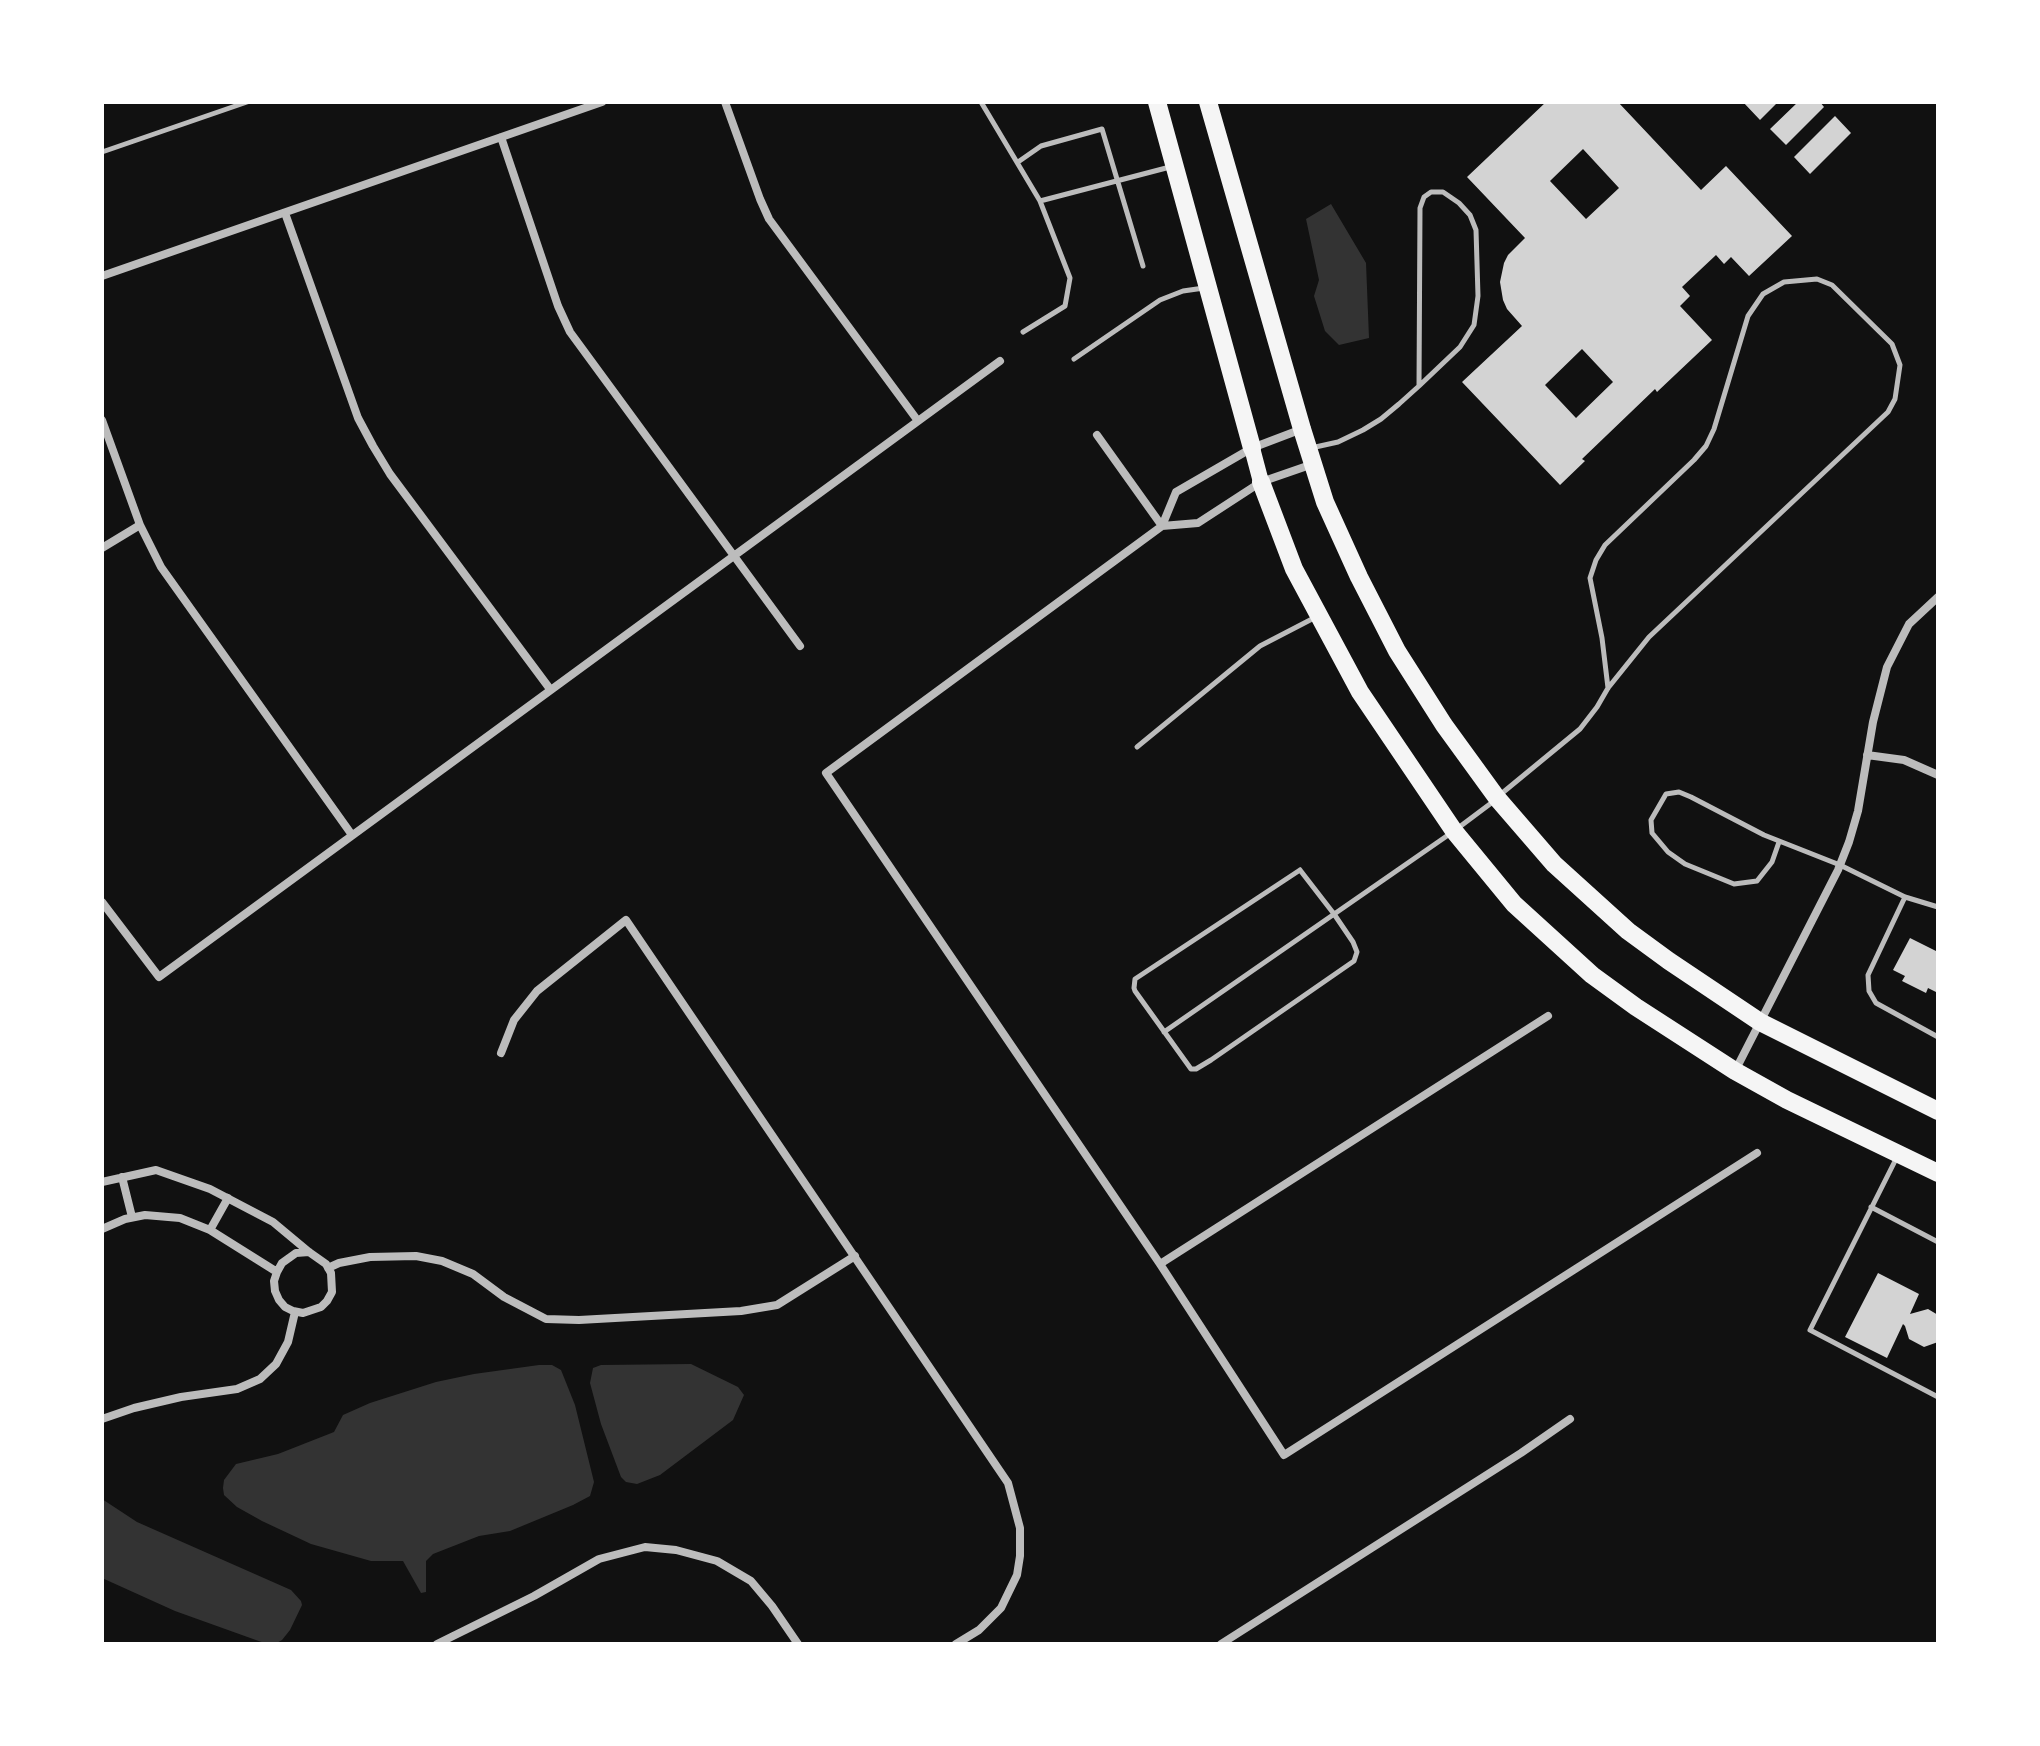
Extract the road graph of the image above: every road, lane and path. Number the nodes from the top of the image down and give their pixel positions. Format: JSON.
{"nodes":[{"id":1,"x":247,"y":102,"type":"edge"},
{"id":2,"x":602,"y":102,"type":"edge"},
{"id":3,"x":725,"y":102,"type":"edge"},
{"id":4,"x":981,"y":102,"type":"edge"},
{"id":5,"x":1157,"y":102,"type":"edge"},
{"id":6,"x":1208,"y":102,"type":"edge"},
{"id":7,"x":501,"y":137,"type":"junction"},
{"id":8,"x":102,"y":152,"type":"edge"},
{"id":9,"x":1018,"y":162,"type":"junction"},
{"id":10,"x":1175,"y":165,"type":"junction"},
{"id":11,"x":1117,"y":181,"type":"junction"},
{"id":12,"x":1040,"y":201,"type":"junction"},
{"id":13,"x":285,"y":213,"type":"junction"},
{"id":14,"x":1143,"y":266,"type":"dead end"},
{"id":15,"x":102,"y":276,"type":"edge"},
{"id":16,"x":1209,"y":287,"type":"junction"},
{"id":17,"x":1023,"y":332,"type":"dead end"},
{"id":18,"x":1074,"y":359,"type":"dead end"},
{"id":19,"x":1000,"y":361,"type":"dead end"},
{"id":20,"x":1419,"y":386,"type":"junction"},
{"id":21,"x":102,"y":420,"type":"edge"},
{"id":22,"x":918,"y":421,"type":"junction"},
{"id":23,"x":1302,"y":429,"type":"junction"},
{"id":24,"x":1097,"y":435,"type":"dead end"},
{"id":25,"x":1252,"y":448,"type":"junction"},
{"id":26,"x":1310,"y":456,"type":"junction"},
{"id":27,"x":1261,"y":482,"type":"junction"},
{"id":28,"x":140,"y":525,"type":"junction"},
{"id":29,"x":1162,"y":526,"type":"junction"},
{"id":30,"x":102,"y":548,"type":"edge"},
{"id":31,"x":734,"y":556,"type":"junction"},
{"id":32,"x":1938,"y":597,"type":"edge"},
{"id":33,"x":1318,"y":616,"type":"junction"},
{"id":34,"x":800,"y":646,"type":"dead end"},
{"id":35,"x":1608,"y":688,"type":"junction"},
{"id":36,"x":550,"y":689,"type":"junction"},
{"id":37,"x":1137,"y":747,"type":"dead end"},
{"id":38,"x":1867,"y":755,"type":"junction"},
{"id":39,"x":1938,"y":775,"type":"edge"},
{"id":40,"x":1497,"y":798,"type":"junction"},
{"id":41,"x":1454,"y":831,"type":"junction"},
{"id":42,"x":352,"y":835,"type":"junction"},
{"id":43,"x":1779,"y":842,"type":"junction"},
{"id":44,"x":1840,"y":865,"type":"junction"},
{"id":45,"x":1905,"y":897,"type":"junction"},
{"id":46,"x":102,"y":902,"type":"edge"},
{"id":47,"x":1938,"y":907,"type":"edge"},
{"id":48,"x":1334,"y":914,"type":"junction"},
{"id":49,"x":1548,"y":1016,"type":"dead end"},
{"id":50,"x":1760,"y":1022,"type":"junction"},
{"id":51,"x":1164,"y":1032,"type":"junction"},
{"id":52,"x":1938,"y":1037,"type":"edge"},
{"id":53,"x":501,"y":1053,"type":"dead end"},
{"id":54,"x":1735,"y":1071,"type":"junction"},
{"id":55,"x":1938,"y":1111,"type":"edge"},
{"id":56,"x":1757,"y":1153,"type":"dead end"},
{"id":57,"x":1898,"y":1154,"type":"junction"},
{"id":58,"x":1938,"y":1173,"type":"edge"},
{"id":59,"x":122,"y":1177,"type":"junction"},
{"id":60,"x":102,"y":1182,"type":"edge"},
{"id":61,"x":228,"y":1198,"type":"junction"},
{"id":62,"x":1871,"y":1207,"type":"junction"},
{"id":63,"x":132,"y":1217,"type":"junction"},
{"id":64,"x":102,"y":1229,"type":"edge"},
{"id":65,"x":210,"y":1230,"type":"junction"},
{"id":66,"x":1938,"y":1242,"type":"edge"},
{"id":67,"x":309,"y":1252,"type":"junction"},
{"id":68,"x":855,"y":1256,"type":"junction"},
{"id":69,"x":1160,"y":1264,"type":"junction"},
{"id":70,"x":328,"y":1268,"type":"junction"},
{"id":71,"x":277,"y":1272,"type":"junction"},
{"id":72,"x":295,"y":1312,"type":"junction"},
{"id":73,"x":1938,"y":1397,"type":"edge"},
{"id":74,"x":102,"y":1419,"type":"edge"},
{"id":75,"x":1570,"y":1419,"type":"dead end"},
{"id":76,"x":437,"y":1644,"type":"edge"},
{"id":77,"x":798,"y":1644,"type":"edge"},
{"id":78,"x":956,"y":1644,"type":"edge"},
{"id":79,"x":1221,"y":1644,"type":"edge"}],
"edges":[{"from":1,"to":8,"type":"lane"},
{"from":2,"to":7,"type":"street"},
{"from":3,"to":22,"type":"street"},
{"from":4,"to":9,"type":"lane"},
{"from":5,"to":10,"type":"main road"},
{"from":6,"to":23,"type":"main road"},
{"from":7,"to":13,"type":"street"},
{"from":7,"to":31,"type":"street"},
{"from":9,"to":11,"type":"lane"},
{"from":9,"to":12,"type":"lane"},
{"from":10,"to":11,"type":"lane"},
{"from":10,"to":16,"type":"main road"},
{"from":11,"to":12,"type":"lane"},
{"from":11,"to":14,"type":"lane"},
{"from":12,"to":17,"type":"lane"},
{"from":13,"to":15,"type":"street"},
{"from":13,"to":36,"type":"street"},
{"from":16,"to":18,"type":"lane"},
{"from":16,"to":25,"type":"main road"},
{"from":19,"to":22,"type":"street"},
{"from":20,"to":20,"type":"lane"},
{"from":20,"to":26,"type":"lane"},
{"from":21,"to":28,"type":"street"},
{"from":22,"to":31,"type":"street"},
{"from":23,"to":25,"type":"street"},
{"from":23,"to":26,"type":"main road"},
{"from":24,"to":29,"type":"street"},
{"from":25,"to":27,"type":"main road"},
{"from":25,"to":29,"type":"street"},
{"from":26,"to":27,"type":"street"},
{"from":26,"to":40,"type":"main road"},
{"from":27,"to":29,"type":"street"},
{"from":27,"to":33,"type":"main road"},
{"from":28,"to":30,"type":"street"},
{"from":28,"to":42,"type":"street"},
{"from":29,"to":69,"type":"street"},
{"from":31,"to":34,"type":"street"},
{"from":31,"to":36,"type":"street"},
{"from":32,"to":38,"type":"street"},
{"from":33,"to":37,"type":"lane"},
{"from":33,"to":41,"type":"main road"},
{"from":35,"to":35,"type":"lane"},
{"from":35,"to":40,"type":"lane"},
{"from":36,"to":42,"type":"street"},
{"from":38,"to":39,"type":"street"},
{"from":38,"to":44,"type":"street"},
{"from":40,"to":41,"type":"lane"},
{"from":40,"to":50,"type":"main road"},
{"from":41,"to":48,"type":"lane"},
{"from":41,"to":54,"type":"main road"},
{"from":42,"to":46,"type":"street"},
{"from":43,"to":43,"type":"lane"},
{"from":43,"to":44,"type":"lane"},
{"from":44,"to":45,"type":"lane"},
{"from":44,"to":50,"type":"street"},
{"from":45,"to":47,"type":"lane"},
{"from":45,"to":52,"type":"lane"},
{"from":48,"to":51,"type":"lane"},
{"from":48,"to":51,"type":"lane"},
{"from":48,"to":51,"type":"lane"},
{"from":49,"to":69,"type":"street"},
{"from":50,"to":54,"type":"street"},
{"from":50,"to":55,"type":"main road"},
{"from":53,"to":68,"type":"street"},
{"from":54,"to":57,"type":"main road"},
{"from":56,"to":69,"type":"street"},
{"from":57,"to":58,"type":"main road"},
{"from":57,"to":62,"type":"lane"},
{"from":59,"to":60,"type":"street"},
{"from":59,"to":61,"type":"street"},
{"from":59,"to":63,"type":"street"},
{"from":61,"to":65,"type":"street"},
{"from":61,"to":67,"type":"street"},
{"from":62,"to":66,"type":"lane"},
{"from":62,"to":73,"type":"lane"},
{"from":63,"to":64,"type":"street"},
{"from":63,"to":65,"type":"street"},
{"from":65,"to":71,"type":"street"},
{"from":67,"to":70,"type":"street"},
{"from":67,"to":71,"type":"street"},
{"from":68,"to":70,"type":"street"},
{"from":68,"to":78,"type":"street"},
{"from":70,"to":72,"type":"street"},
{"from":71,"to":72,"type":"street"},
{"from":72,"to":74,"type":"street"},
{"from":75,"to":79,"type":"street"},
{"from":76,"to":77,"type":"street"}]}
